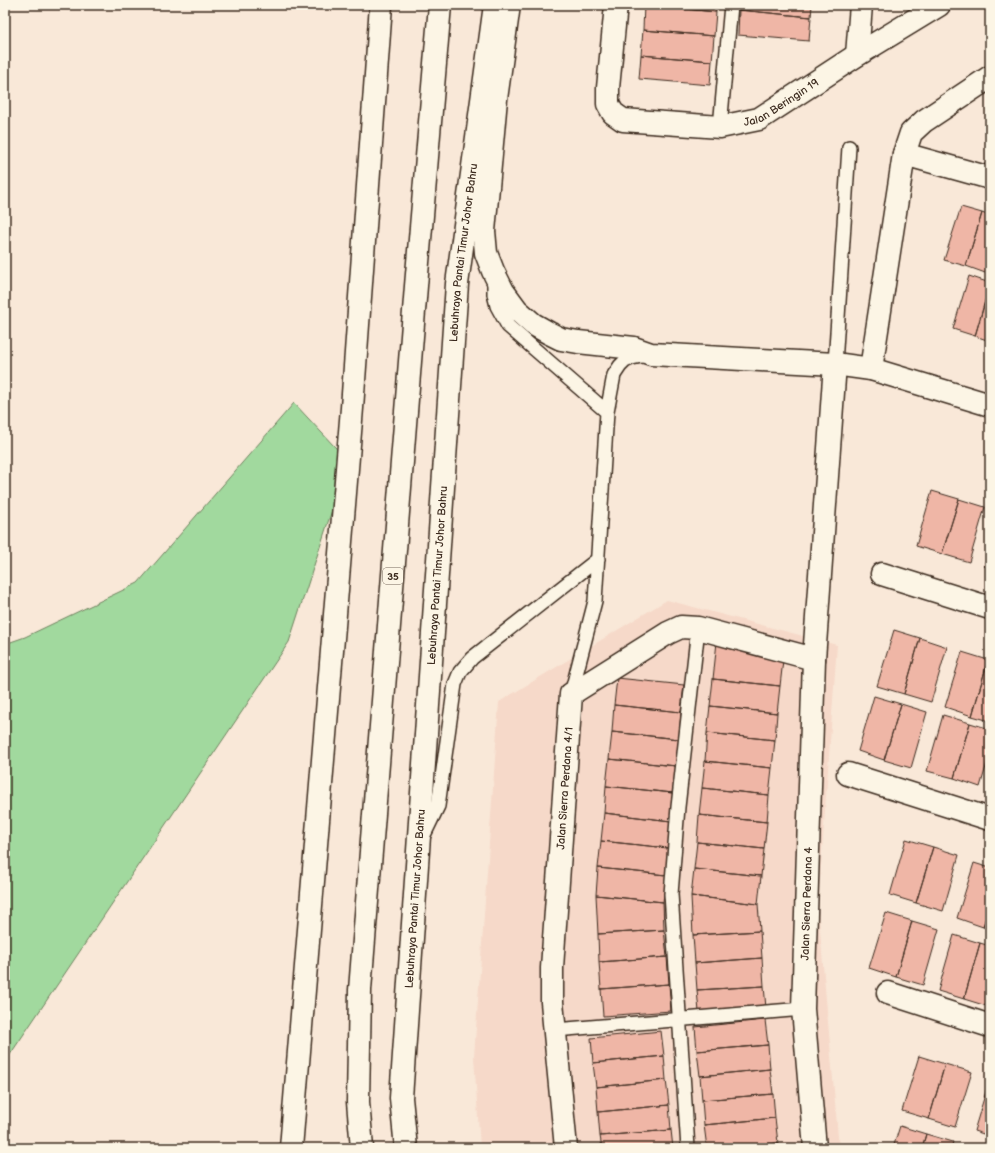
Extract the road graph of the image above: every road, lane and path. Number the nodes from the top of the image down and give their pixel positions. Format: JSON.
{"nodes":[{"id":1,"x":381,"y":5,"type":"edge"},
{"id":2,"x":440,"y":5,"type":"edge"},
{"id":3,"x":495,"y":5,"type":"edge"},
{"id":4,"x":510,"y":5,"type":"edge"},
{"id":5,"x":616,"y":5,"type":"edge"},
{"id":6,"x":731,"y":5,"type":"edge"},
{"id":7,"x":861,"y":5,"type":"edge"},
{"id":8,"x":939,"y":5,"type":"edge"},
{"id":9,"x":857,"y":55,"type":"junction"},
{"id":10,"x":990,"y":77,"type":"edge"},
{"id":11,"x":720,"y":127,"type":"junction"},
{"id":12,"x":848,"y":147,"type":"dead end"},
{"id":13,"x":904,"y":154,"type":"junction"},
{"id":14,"x":990,"y":178,"type":"edge"},
{"id":15,"x":493,"y":271,"type":"junction"},
{"id":16,"x":651,"y":354,"type":"junction"},
{"id":17,"x":835,"y":364,"type":"junction"},
{"id":18,"x":871,"y":369,"type":"junction"},
{"id":19,"x":990,"y":405,"type":"edge"},
{"id":20,"x":607,"y":412,"type":"junction"},
{"id":21,"x":598,"y":559,"type":"junction"},
{"id":22,"x":882,"y":574,"type":"dead end"},
{"id":23,"x":990,"y":608,"type":"edge"},
{"id":24,"x":698,"y":628,"type":"junction"},
{"id":25,"x":814,"y":659,"type":"junction"},
{"id":26,"x":571,"y":694,"type":"junction"},
{"id":27,"x":848,"y":774,"type":"dead end"},
{"id":28,"x":990,"y":819,"type":"edge"},
{"id":29,"x":418,"y":848,"type":"junction"},
{"id":30,"x":888,"y":993,"type":"dead end"},
{"id":31,"x":803,"y":1008,"type":"junction"},
{"id":32,"x":678,"y":1019,"type":"junction"},
{"id":33,"x":990,"y":1026,"type":"edge"},
{"id":34,"x":555,"y":1030,"type":"junction"},
{"id":35,"x":291,"y":1148,"type":"edge"},
{"id":36,"x":362,"y":1148,"type":"edge"},
{"id":37,"x":406,"y":1148,"type":"edge"},
{"id":38,"x":566,"y":1148,"type":"edge"},
{"id":39,"x":688,"y":1148,"type":"edge"},
{"id":40,"x":815,"y":1148,"type":"edge"}],
"edges":[{"from":1,"to":35,"type":"main road"},
{"from":2,"to":36,"type":"main road","number":"35"},
{"from":3,"to":29,"type":"main road","name":"Lebuhraya Pantai Timur Johor Bahru"},
{"from":4,"to":15,"type":"main road"},
{"from":5,"to":11,"type":"main road","name":"Jalan Beringin 19"},
{"from":6,"to":11,"type":"lane"},
{"from":7,"to":9,"type":"main road"},
{"from":8,"to":9,"type":"main road","name":"Jalan Beringin 19"},
{"from":9,"to":11,"type":"main road","name":"Jalan Beringin 19"},
{"from":10,"to":13,"type":"main road"},
{"from":12,"to":17,"type":"lane"},
{"from":13,"to":14,"type":"main road"},
{"from":13,"to":18,"type":"main road"},
{"from":15,"to":16,"type":"main road"},
{"from":15,"to":20,"type":"lane"},
{"from":16,"to":17,"type":"main road"},
{"from":16,"to":20,"type":"lane"},
{"from":17,"to":18,"type":"main road"},
{"from":17,"to":25,"type":"main road","name":"Jalan Sierra Perdana 4"},
{"from":18,"to":19,"type":"main road"},
{"from":20,"to":21,"type":"lane"},
{"from":21,"to":26,"type":"lane"},
{"from":21,"to":29,"type":"lane"},
{"from":22,"to":23,"type":"main road"},
{"from":24,"to":25,"type":"main road"},
{"from":24,"to":26,"type":"main road"},
{"from":24,"to":32,"type":"lane"},
{"from":25,"to":31,"type":"main road","name":"Jalan Sierra Perdana 4"},
{"from":26,"to":34,"type":"main road","name":"Jalan Sierra Perdana 4/1"},
{"from":27,"to":28,"type":"main road"},
{"from":29,"to":37,"type":"main road","name":"Lebuhraya Pantai Timur Johor Bahru"},
{"from":30,"to":33,"type":"main road"},
{"from":31,"to":32,"type":"lane"},
{"from":31,"to":40,"type":"main road","name":"Jalan Sierra Perdana 4"},
{"from":32,"to":34,"type":"lane"},
{"from":32,"to":39,"type":"lane"},
{"from":34,"to":38,"type":"main road","name":"Jalan Sierra Perdana 4/1"}]}
